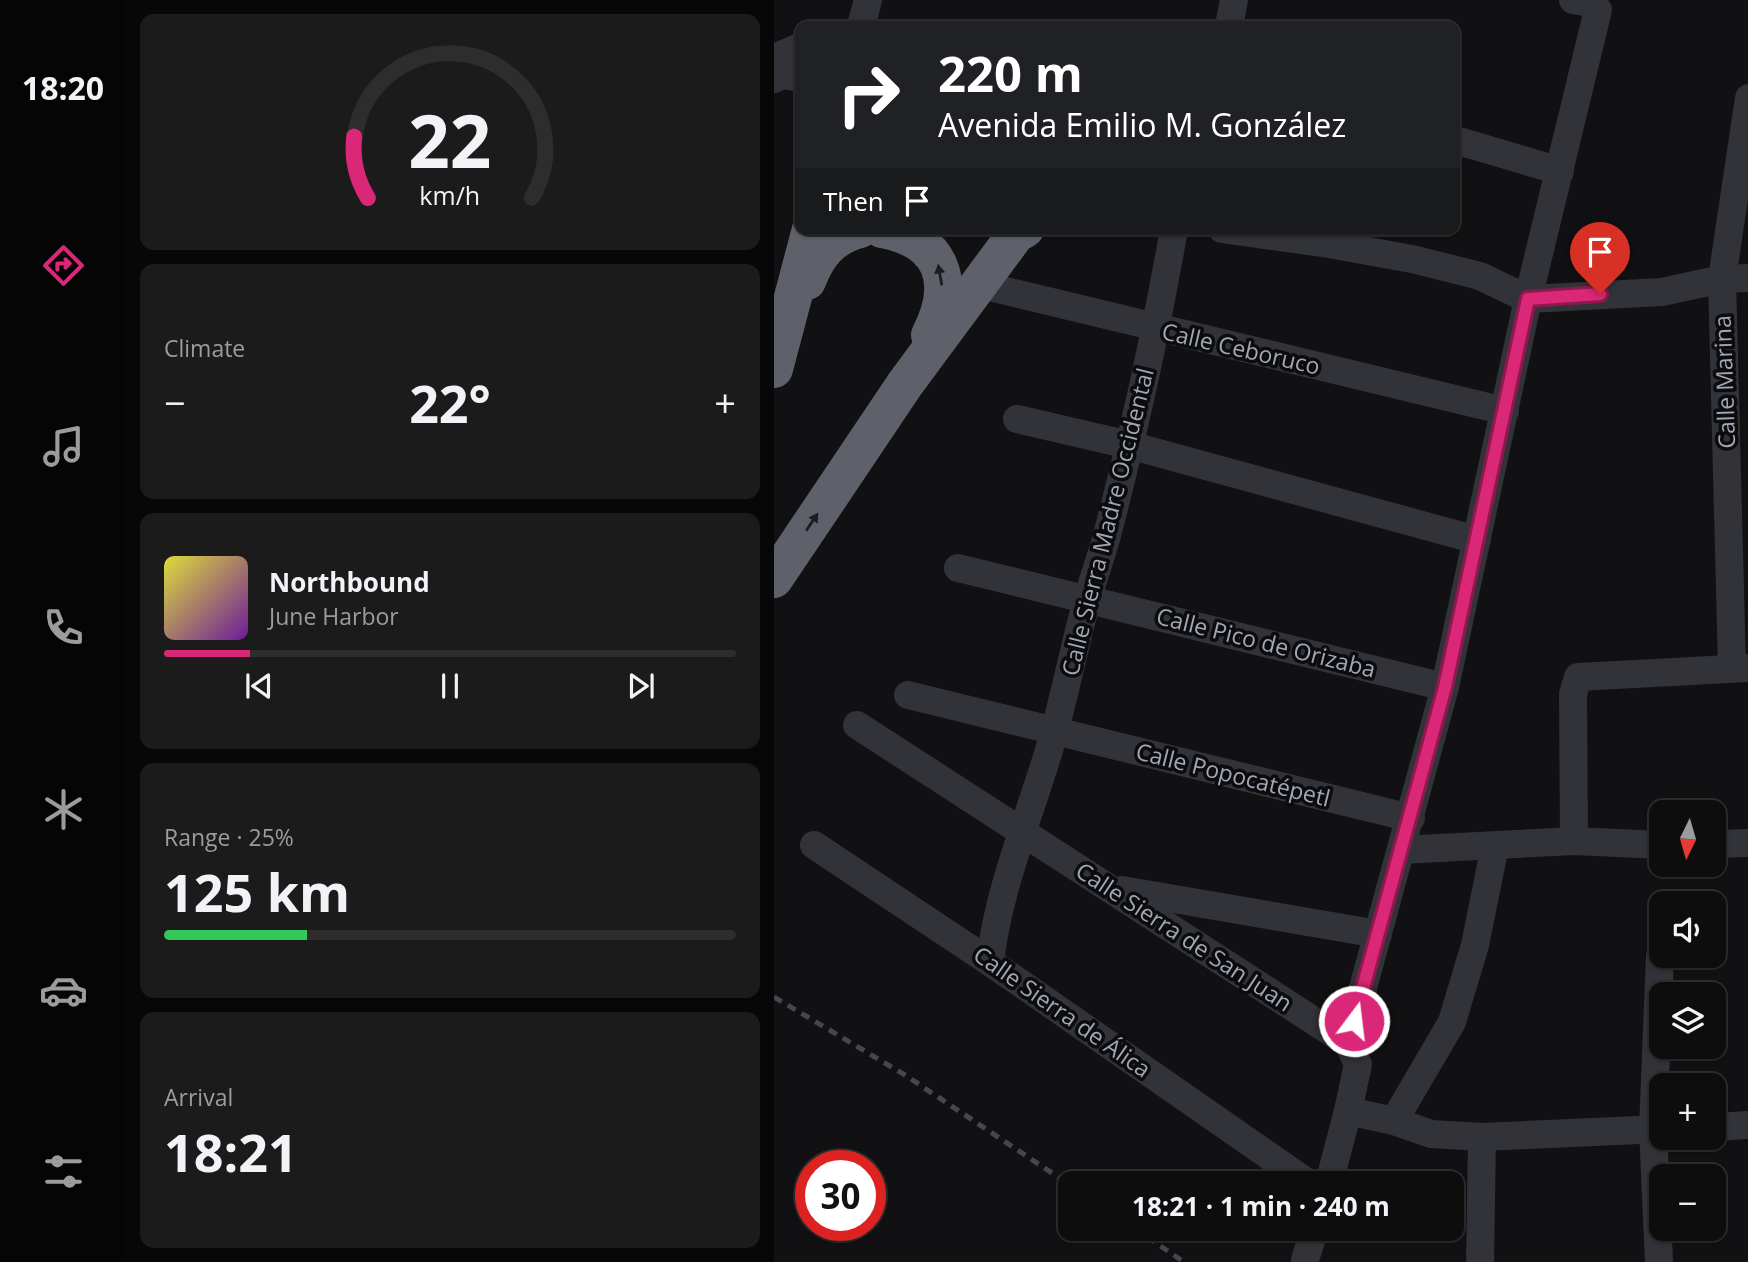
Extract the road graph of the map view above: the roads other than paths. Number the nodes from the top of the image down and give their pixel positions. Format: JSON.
{"nodes":[{"id":1,"x":1234,"y":0,"type":"edge"},
{"id":2,"x":1595,"y":3,"type":"edge"},
{"id":3,"x":1230,"y":21,"type":"edge"},
{"id":4,"x":1749,"y":98,"type":"edge"},
{"id":5,"x":1460,"y":141,"type":"edge"},
{"id":6,"x":1560,"y":171,"type":"junction"},
{"id":7,"x":809,"y":235,"type":"edge"},
{"id":8,"x":842,"y":235,"type":"edge"},
{"id":9,"x":906,"y":235,"type":"edge"},
{"id":10,"x":1015,"y":235,"type":"edge"},
{"id":11,"x":1173,"y":235,"type":"edge"},
{"id":12,"x":1265,"y":235,"type":"edge"},
{"id":13,"x":1735,"y":279,"type":"edge"},
{"id":14,"x":977,"y":284,"type":"junction"},
{"id":15,"x":1528,"y":299,"type":"junction"},
{"id":16,"x":1156,"y":329,"type":"junction"},
{"id":17,"x":779,"y":353,"type":"edge"},
{"id":18,"x":905,"y":384,"type":"junction"},
{"id":19,"x":1505,"y":411,"type":"junction"},
{"id":20,"x":1017,"y":419,"type":"dead end"},
{"id":21,"x":1129,"y":445,"type":"junction"},
{"id":22,"x":1477,"y":540,"type":"junction"},
{"id":23,"x":958,"y":568,"type":"dead end"},
{"id":24,"x":774,"y":579,"type":"edge"},
{"id":25,"x":1087,"y":599,"type":"junction"},
{"id":26,"x":1740,"y":668,"type":"edge"},
{"id":27,"x":1445,"y":687,"type":"junction"},
{"id":28,"x":908,"y":695,"type":"dead end"},
{"id":29,"x":857,"y":725,"type":"dead end"},
{"id":30,"x":1054,"y":732,"type":"junction"},
{"id":31,"x":1411,"y":818,"type":"junction"},
{"id":32,"x":1021,"y":831,"type":"junction"},
{"id":33,"x":1574,"y":841,"type":"junction"},
{"id":34,"x":1649,"y":844,"type":"edge"},
{"id":35,"x":1726,"y":844,"type":"edge"},
{"id":36,"x":1749,"y":844,"type":"edge"},
{"id":37,"x":814,"y":845,"type":"dead end"},
{"id":38,"x":1495,"y":846,"type":"junction"},
{"id":39,"x":1401,"y":850,"type":"junction"},
{"id":40,"x":1108,"y":888,"type":"junction"},
{"id":41,"x":1378,"y":934,"type":"junction"},
{"id":42,"x":990,"y":962,"type":"junction"},
{"id":43,"x":1660,"y":968,"type":"edge"},
{"id":44,"x":1348,"y":1043,"type":"junction"},
{"id":45,"x":1658,"y":1073,"type":"edge"},
{"id":46,"x":1348,"y":1111,"type":"junction"},
{"id":47,"x":1394,"y":1121,"type":"junction"},
{"id":48,"x":1749,"y":1125,"type":"edge"},
{"id":49,"x":1726,"y":1126,"type":"edge"},
{"id":50,"x":1649,"y":1130,"type":"edge"},
{"id":51,"x":1482,"y":1137,"type":"junction"},
{"id":52,"x":1657,"y":1150,"type":"edge"},
{"id":53,"x":1291,"y":1171,"type":"edge"},
{"id":54,"x":1332,"y":1171,"type":"edge"},
{"id":55,"x":1311,"y":1241,"type":"edge"},
{"id":56,"x":1304,"y":1260,"type":"edge"},
{"id":57,"x":1480,"y":1262,"type":"edge"},
{"id":58,"x":1659,"y":1262,"type":"edge"}],
"edges":[{"from":1,"to":3,"type":"street"},
{"from":2,"to":6,"type":"street"},
{"from":4,"to":13,"type":"street","name":"Calle Marina"},
{"from":5,"to":6,"type":"street"},
{"from":6,"to":15,"type":"street"},
{"from":7,"to":17,"type":"highway"},
{"from":8,"to":17,"type":"highway"},
{"from":18,"to":9,"type":"highway","one_way":true},
{"from":10,"to":14,"type":"highway"},
{"from":11,"to":16,"type":"street","name":"Calle Sierra Madre Occidental"},
{"from":12,"to":15,"type":"street"},
{"from":13,"to":15,"type":"street"},
{"from":13,"to":26,"type":"street","name":"Calle Marina"},
{"from":14,"to":16,"type":"street","name":"Calle Ceboruco"},
{"from":14,"to":18,"type":"highway"},
{"from":15,"to":19,"type":"street"},
{"from":16,"to":19,"type":"street","name":"Calle Ceboruco"},
{"from":16,"to":21,"type":"street","name":"Calle Sierra Madre Occidental"},
{"from":24,"to":18,"type":"highway","one_way":true},
{"from":19,"to":22,"type":"street"},
{"from":20,"to":21,"type":"street"},
{"from":21,"to":22,"type":"street"},
{"from":21,"to":25,"type":"street","name":"Calle Sierra Madre Occidental"},
{"from":22,"to":27,"type":"street"},
{"from":23,"to":25,"type":"street","name":"Calle Pico de Orizaba"},
{"from":25,"to":27,"type":"street","name":"Calle Pico de Orizaba"},
{"from":25,"to":30,"type":"street","name":"Calle Sierra Madre Occidental"},
{"from":26,"to":33,"type":"street"},
{"from":27,"to":31,"type":"street"},
{"from":28,"to":30,"type":"street","name":"Calle Popocatépetl"},
{"from":29,"to":32,"type":"street","name":"Calle Sierra de San Juan"},
{"from":30,"to":31,"type":"street","name":"Calle Popocatépetl"},
{"from":30,"to":32,"type":"street","name":"Calle Sierra Madre Occidental"},
{"from":31,"to":39,"type":"street"},
{"from":32,"to":40,"type":"street","name":"Calle Sierra de San Juan"},
{"from":32,"to":42,"type":"street","name":"Calle Sierra Madre Occidental"},
{"from":33,"to":34,"type":"street"},
{"from":33,"to":38,"type":"street"},
{"from":35,"to":36,"type":"street"},
{"from":37,"to":42,"type":"street","name":"Calle Sierra de Álica"},
{"from":38,"to":39,"type":"street"},
{"from":38,"to":47,"type":"street"},
{"from":39,"to":41,"type":"street"},
{"from":40,"to":41,"type":"street"},
{"from":40,"to":44,"type":"street","name":"Calle Sierra de San Juan"},
{"from":41,"to":44,"type":"street"},
{"from":42,"to":53,"type":"street","name":"Calle Sierra de Álica"},
{"from":43,"to":45,"type":"street"},
{"from":44,"to":46,"type":"street"},
{"from":46,"to":47,"type":"street"},
{"from":46,"to":54,"type":"street"},
{"from":47,"to":51,"type":"street"},
{"from":48,"to":49,"type":"street"},
{"from":50,"to":51,"type":"street"},
{"from":51,"to":57,"type":"street"},
{"from":52,"to":58,"type":"street"},
{"from":55,"to":56,"type":"street"}]}
